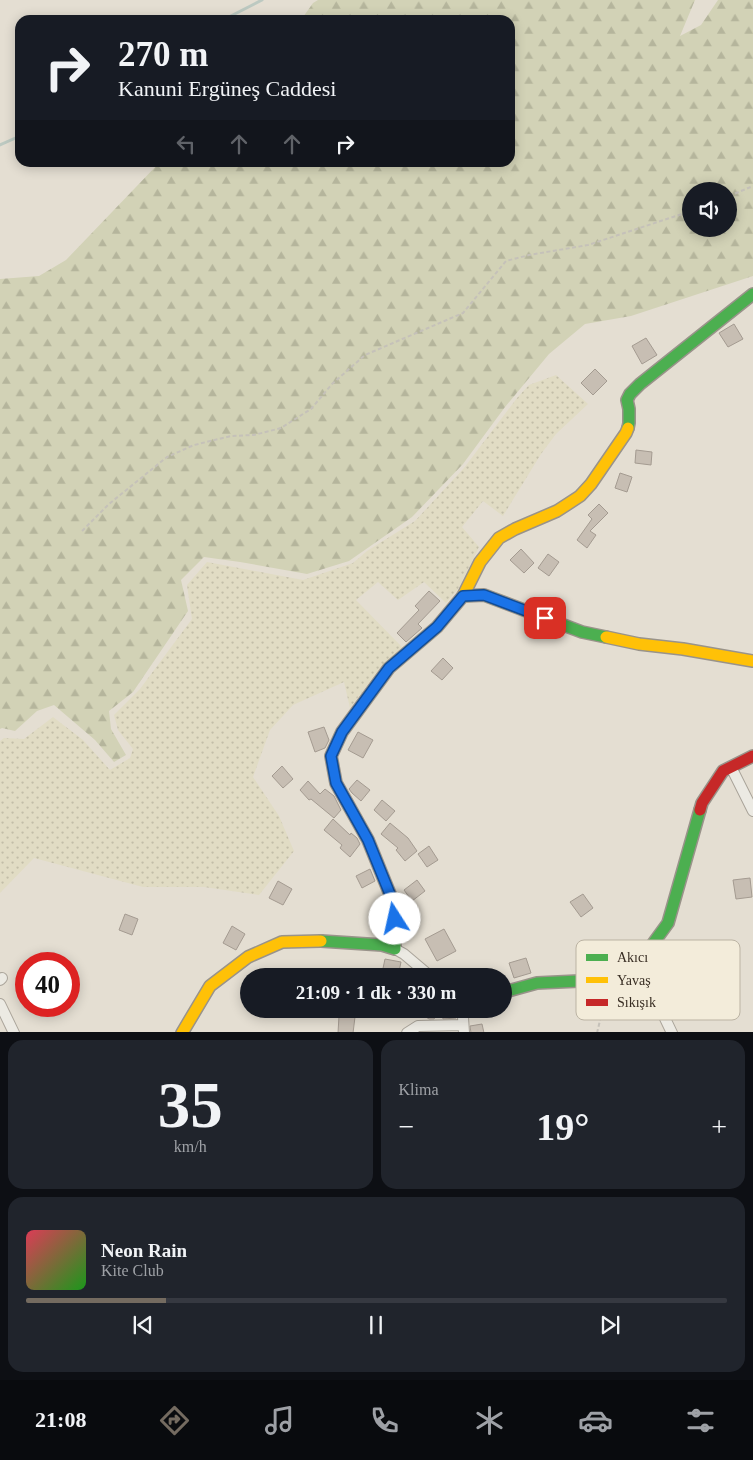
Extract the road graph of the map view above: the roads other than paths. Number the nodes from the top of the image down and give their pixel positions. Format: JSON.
{"nodes":[{"id":1,"x":753,"y":294,"type":"edge"},
{"id":2,"x":463,"y":596,"type":"junction"},
{"id":3,"x":753,"y":661,"type":"edge"},
{"id":4,"x":753,"y":756,"type":"edge"},
{"id":5,"x":731,"y":767,"type":"junction"},
{"id":6,"x":753,"y":811,"type":"edge"},
{"id":7,"x":656,"y":940,"type":"edge"},
{"id":8,"x":395,"y":948,"type":"junction"},
{"id":9,"x":421,"y":968,"type":"edge"},
{"id":10,"x":576,"y":981,"type":"edge"},
{"id":11,"x":512,"y":990,"type":"edge"},
{"id":12,"x":0,"y":1004,"type":"edge"},
{"id":13,"x":666,"y":1020,"type":"edge"},
{"id":14,"x":463,"y":1029,"type":"edge"},
{"id":15,"x":14,"y":1032,"type":"edge"},
{"id":16,"x":182,"y":1032,"type":"edge"},
{"id":17,"x":407,"y":1032,"type":"edge"},
{"id":18,"x":672,"y":1032,"type":"edge"}],
"edges":[{"from":1,"to":2,"type":"street"},
{"from":2,"to":3,"type":"street"},
{"from":2,"to":8,"type":"street"},
{"from":4,"to":5,"type":"street"},
{"from":5,"to":6,"type":"street"},
{"from":5,"to":7,"type":"street"},
{"from":8,"to":9,"type":"street"},
{"from":8,"to":16,"type":"street"},
{"from":10,"to":11,"type":"street"},
{"from":12,"to":15,"type":"street"},
{"from":13,"to":18,"type":"street"},
{"from":14,"to":17,"type":"street"}]}
